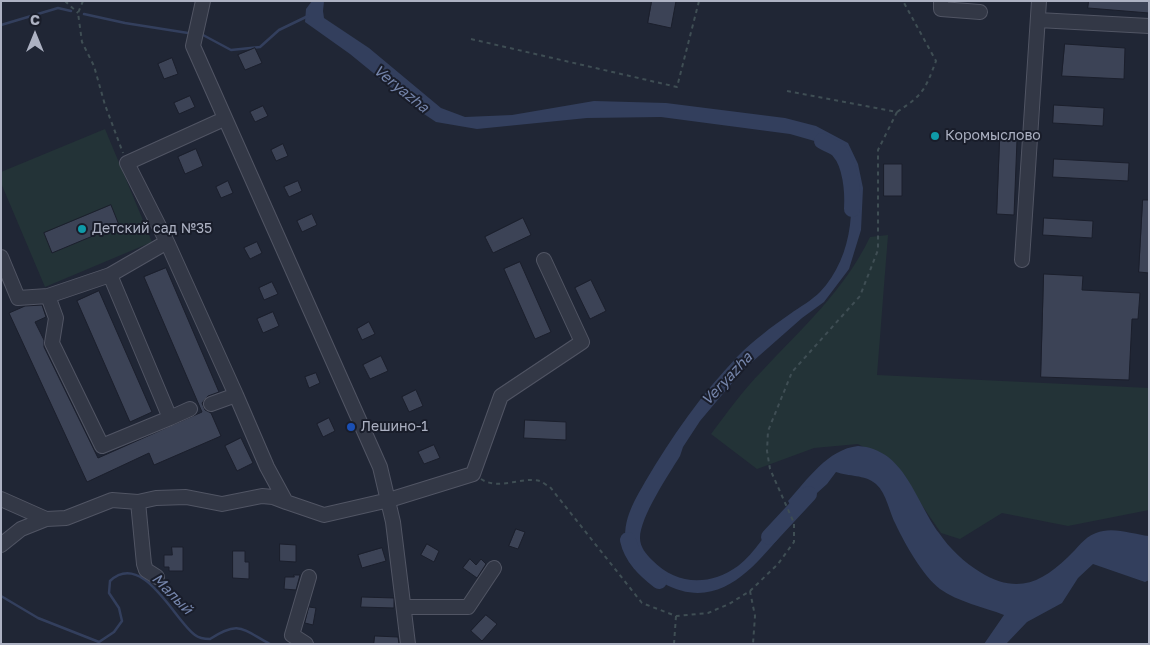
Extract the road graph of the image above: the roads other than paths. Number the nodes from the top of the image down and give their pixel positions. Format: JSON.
{"nodes":[{"id":1,"x":203,"y":1,"type":"edge"},
{"id":2,"x":941,"y":1,"type":"edge"},
{"id":3,"x":1039,"y":1,"type":"edge"},
{"id":4,"x":980,"y":12,"type":"dead end"},
{"id":5,"x":1038,"y":20,"type":"junction"},
{"id":6,"x":1149,"y":26,"type":"edge"},
{"id":7,"x":224,"y":119,"type":"junction"},
{"id":8,"x":167,"y":242,"type":"junction"},
{"id":9,"x":1,"y":257,"type":"edge"},
{"id":10,"x":544,"y":260,"type":"dead end"},
{"id":11,"x":1022,"y":260,"type":"dead end"},
{"id":12,"x":110,"y":275,"type":"junction"},
{"id":13,"x":48,"y":296,"type":"junction"},
{"id":14,"x":236,"y":395,"type":"junction"},
{"id":15,"x":211,"y":404,"type":"dead end"},
{"id":16,"x":190,"y":409,"type":"dead end"},
{"id":17,"x":170,"y":418,"type":"junction"},
{"id":18,"x":1,"y":499,"type":"edge"},
{"id":19,"x":389,"y":500,"type":"junction"},
{"id":20,"x":138,"y":502,"type":"junction"},
{"id":21,"x":286,"y":502,"type":"junction"},
{"id":22,"x":46,"y":519,"type":"junction"},
{"id":23,"x":1,"y":545,"type":"edge"},
{"id":24,"x":494,"y":568,"type":"dead end"},
{"id":25,"x":157,"y":577,"type":"dead end"},
{"id":26,"x":310,"y":577,"type":"dead end"},
{"id":27,"x":404,"y":607,"type":"junction"},
{"id":28,"x":306,"y":644,"type":"edge"},
{"id":29,"x":408,"y":644,"type":"edge"}],
"edges":[{"from":1,"to":7,"type":"street"},
{"from":2,"to":4,"type":"street"},
{"from":3,"to":5,"type":"street"},
{"from":5,"to":6,"type":"street"},
{"from":5,"to":11,"type":"street"},
{"from":7,"to":8,"type":"street"},
{"from":7,"to":19,"type":"street"},
{"from":8,"to":12,"type":"street"},
{"from":8,"to":14,"type":"street"},
{"from":9,"to":13,"type":"street"},
{"from":10,"to":19,"type":"street"},
{"from":12,"to":13,"type":"street"},
{"from":12,"to":17,"type":"street"},
{"from":13,"to":17,"type":"street"},
{"from":14,"to":15,"type":"street"},
{"from":14,"to":21,"type":"street"},
{"from":16,"to":17,"type":"street"},
{"from":18,"to":22,"type":"street"},
{"from":19,"to":21,"type":"street"},
{"from":19,"to":27,"type":"street"},
{"from":20,"to":21,"type":"street"},
{"from":20,"to":22,"type":"street"},
{"from":20,"to":25,"type":"street"},
{"from":22,"to":23,"type":"street"},
{"from":24,"to":27,"type":"street"},
{"from":26,"to":28,"type":"street"},
{"from":27,"to":29,"type":"street"}]}
